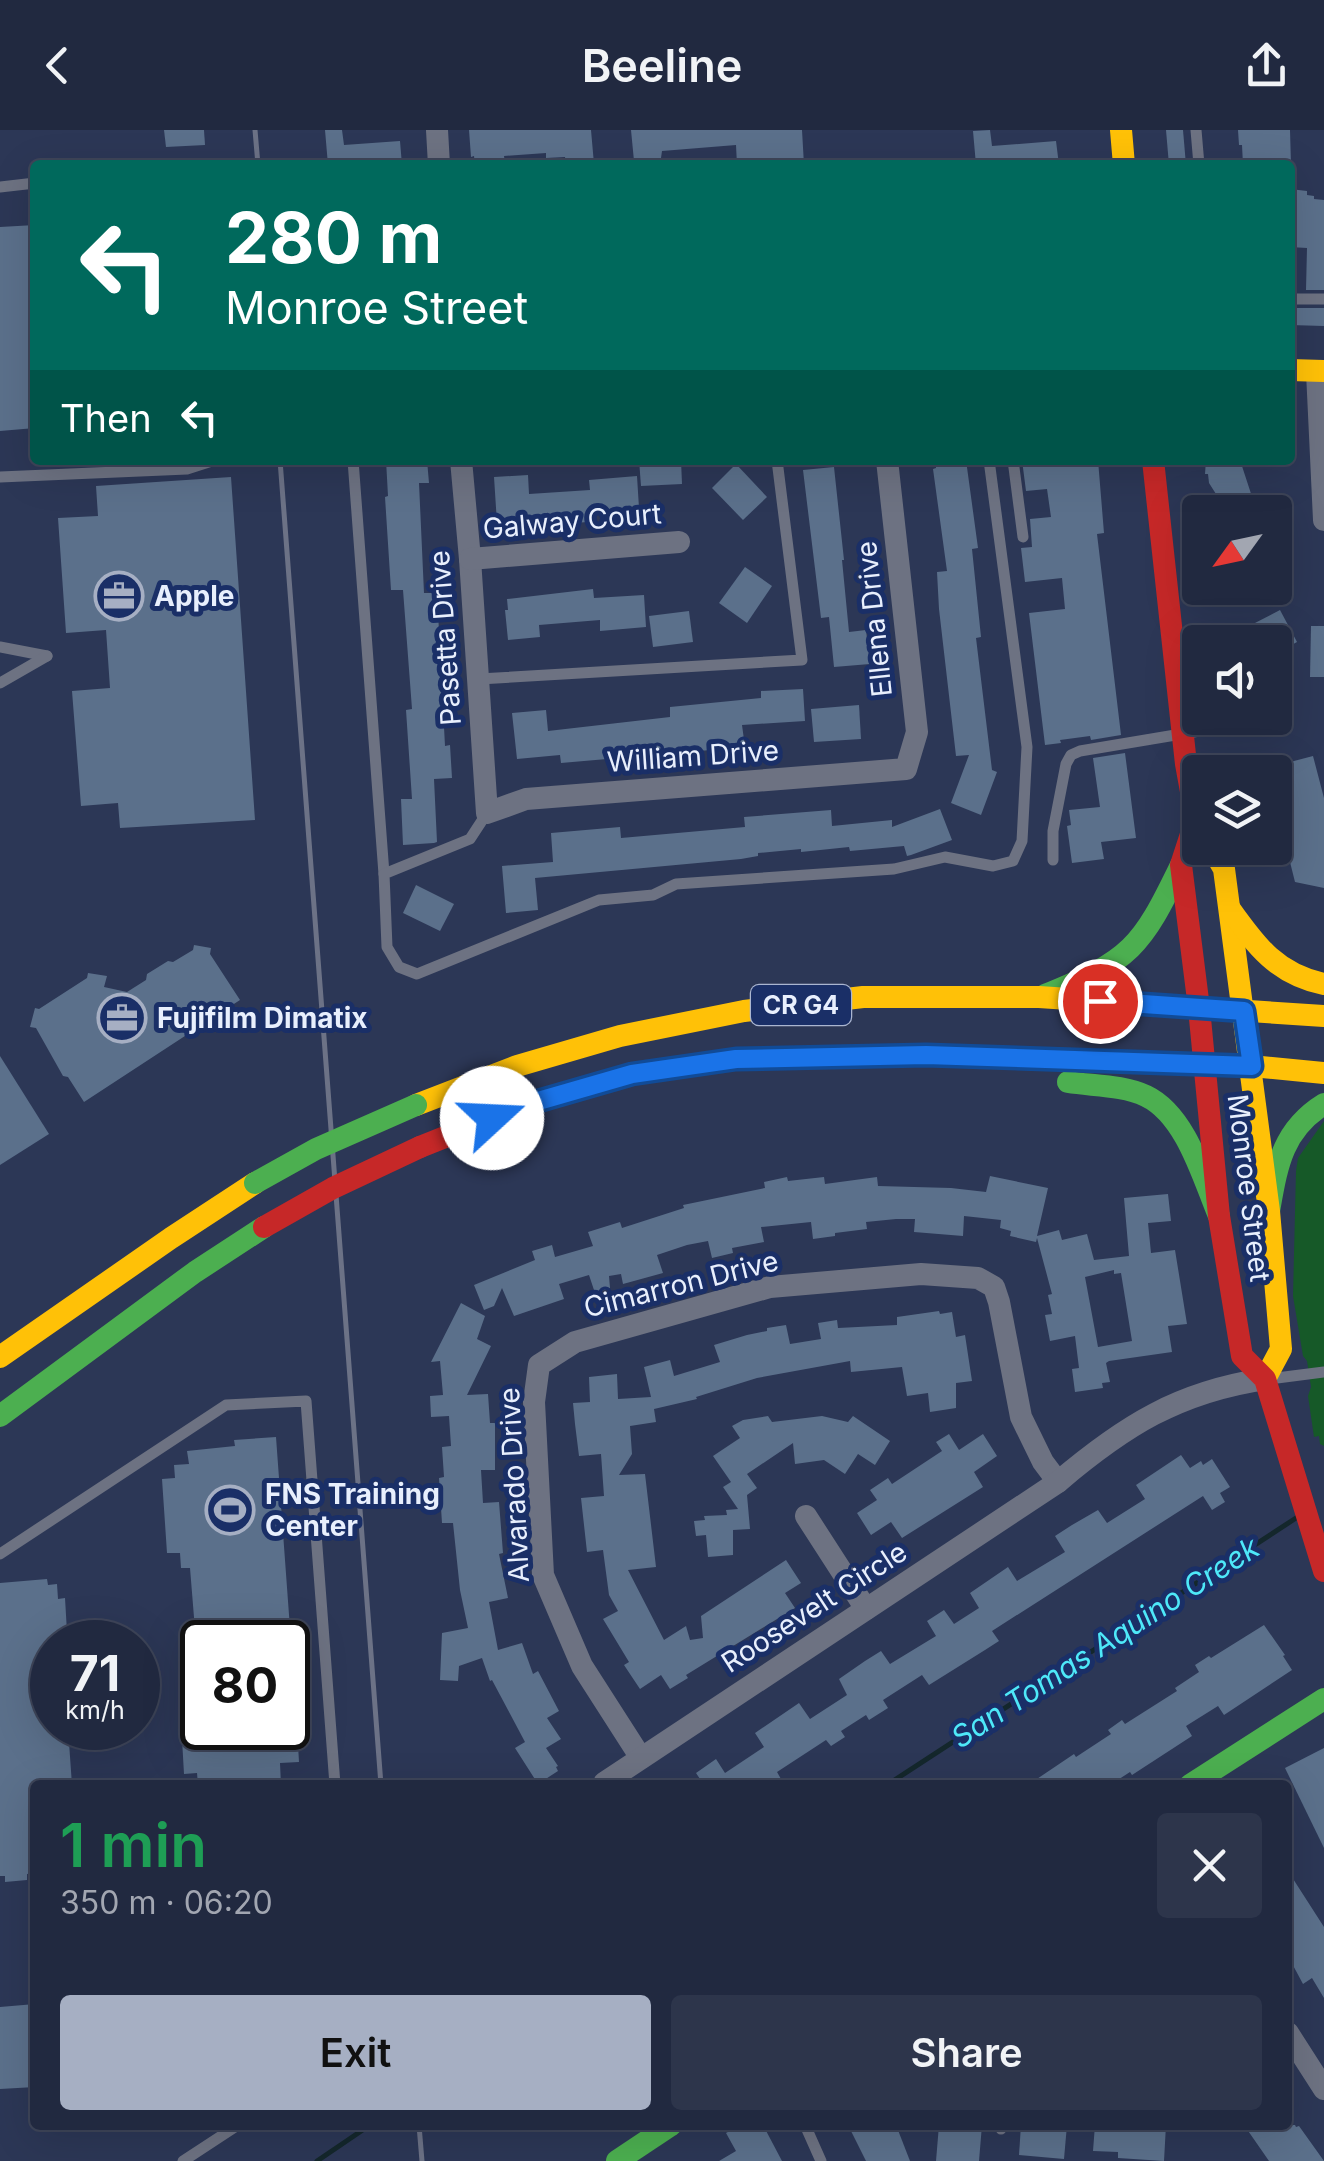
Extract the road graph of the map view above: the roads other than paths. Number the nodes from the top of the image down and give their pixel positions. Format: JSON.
{"nodes":[{"id":1,"x":437,"y":130,"type":"edge"},
{"id":2,"x":1122,"y":130,"type":"edge"},
{"id":3,"x":1196,"y":130,"type":"edge"},
{"id":4,"x":439,"y":160,"type":"edge"},
{"id":5,"x":1124,"y":160,"type":"edge"},
{"id":6,"x":1199,"y":160,"type":"edge"},
{"id":7,"x":30,"y":184,"type":"edge"},
{"id":8,"x":0,"y":187,"type":"edge"},
{"id":9,"x":1295,"y":299,"type":"edge"},
{"id":10,"x":1324,"y":299,"type":"edge"},
{"id":11,"x":1295,"y":370,"type":"edge"},
{"id":12,"x":1320,"y":372,"type":"edge"},
{"id":13,"x":198,"y":465,"type":"edge"},
{"id":14,"x":353,"y":465,"type":"edge"},
{"id":15,"x":461,"y":465,"type":"edge"},
{"id":16,"x":778,"y":465,"type":"edge"},
{"id":17,"x":888,"y":465,"type":"edge"},
{"id":18,"x":990,"y":465,"type":"edge"},
{"id":19,"x":1014,"y":465,"type":"edge"},
{"id":20,"x":1154,"y":465,"type":"edge"},
{"id":21,"x":0,"y":477,"type":"edge"},
{"id":22,"x":1324,"y":520,"type":"edge"},
{"id":23,"x":1023,"y":537,"type":"dead end"},
{"id":24,"x":679,"y":542,"type":"dead end"},
{"id":25,"x":470,"y":559,"type":"junction"},
{"id":26,"x":0,"y":647,"type":"edge"},
{"id":27,"x":479,"y":680,"type":"junction"},
{"id":28,"x":0,"y":683,"type":"edge"},
{"id":29,"x":1182,"y":734,"type":"joint"},
{"id":30,"x":906,"y":769,"type":"joint"},
{"id":31,"x":487,"y":813,"type":"junction"},
{"id":32,"x":1053,"y":860,"type":"dead end"},
{"id":33,"x":1222,"y":865,"type":"edge"},
{"id":34,"x":1181,"y":866,"type":"joint"},
{"id":35,"x":384,"y":874,"type":"junction"},
{"id":36,"x":1230,"y":909,"type":"junction"},
{"id":37,"x":1324,"y":984,"type":"edge"},
{"id":38,"x":1039,"y":998,"type":"junction"},
{"id":39,"x":1199,"y":1008,"type":"junction"},
{"id":40,"x":1244,"y":1011,"type":"junction"},
{"id":41,"x":1324,"y":1016,"type":"edge"},
{"id":42,"x":926,"y":1055,"type":"junction"},
{"id":43,"x":1204,"y":1064,"type":"junction"},
{"id":44,"x":1252,"y":1066,"type":"junction"},
{"id":45,"x":1324,"y":1073,"type":"edge"},
{"id":46,"x":1324,"y":1104,"type":"edge"},
{"id":47,"x":1269,"y":1211,"type":"junction"},
{"id":48,"x":1219,"y":1216,"type":"junction"},
{"id":49,"x":0,"y":1357,"type":"edge"},
{"id":50,"x":539,"y":1364,"type":"joint"},
{"id":51,"x":1324,"y":1372,"type":"edge"},
{"id":52,"x":1265,"y":1379,"type":"junction"},
{"id":53,"x":0,"y":1416,"type":"edge"},
{"id":54,"x":1058,"y":1482,"type":"junction"},
{"id":55,"x":806,"y":1516,"type":"dead end"},
{"id":56,"x":0,"y":1554,"type":"edge"},
{"id":57,"x":1324,"y":1571,"type":"edge"},
{"id":58,"x":866,"y":1609,"type":"junction"},
{"id":59,"x":1324,"y":1699,"type":"edge"},
{"id":60,"x":641,"y":1758,"type":"junction"},
{"id":61,"x":335,"y":1780,"type":"edge"},
{"id":62,"x":608,"y":1780,"type":"edge"},
{"id":63,"x":1198,"y":1780,"type":"edge"},
{"id":64,"x":1292,"y":2039,"type":"edge"},
{"id":65,"x":1324,"y":2089,"type":"edge"},
{"id":66,"x":230,"y":2130,"type":"edge"},
{"id":67,"x":663,"y":2130,"type":"edge"},
{"id":68,"x":806,"y":2130,"type":"edge"},
{"id":69,"x":623,"y":2159,"type":"edge"},
{"id":70,"x":183,"y":2161,"type":"edge"},
{"id":71,"x":821,"y":2161,"type":"edge"}],
"edges":[{"from":1,"to":4,"type":"street"},
{"from":2,"to":5,"type":"main road"},
{"from":3,"to":6,"type":"lane"},
{"from":7,"to":8,"type":"lane"},
{"from":9,"to":10,"type":"lane"},
{"from":11,"to":12,"type":"main road"},
{"from":12,"to":22,"type":"street"},
{"from":13,"to":21,"type":"lane"},
{"from":14,"to":35,"type":"lane"},
{"from":15,"to":25,"type":"street","name":"Pasetta Drive"},
{"from":16,"to":27,"type":"lane"},
{"from":17,"to":30,"type":"street","name":"Ellena Drive"},
{"from":18,"to":35,"type":"lane"},
{"from":19,"to":23,"type":"lane"},
{"from":20,"to":29,"type":"main road","name":"Monroe Street"},
{"from":24,"to":25,"type":"street","name":"Galway Court"},
{"from":25,"to":27,"type":"street","name":"Pasetta Drive"},
{"from":26,"to":28,"type":"lane"},
{"from":27,"to":31,"type":"street","name":"Pasetta Drive"},
{"from":29,"to":32,"type":"lane"},
{"from":30,"to":31,"type":"street","name":"William Drive"},
{"from":31,"to":35,"type":"lane"},
{"from":33,"to":36,"type":"main road","name":"Monroe Street"},
{"from":34,"to":38,"type":"main road"},
{"from":34,"to":39,"type":"main road","name":"Monroe Street"},
{"from":36,"to":37,"type":"main road"},
{"from":36,"to":40,"type":"main road","name":"Monroe Street"},
{"from":38,"to":39,"type":"main road","number":"CR G4"},
{"from":38,"to":49,"type":"main road","number":"CR G4","bridge":true},
{"from":39,"to":40,"type":"main road","number":"CR G4"},
{"from":39,"to":43,"type":"main road","name":"Monroe Street"},
{"from":40,"to":41,"type":"main road","number":"CR G4"},
{"from":40,"to":44,"type":"main road","name":"Monroe Street"},
{"from":42,"to":43,"type":"main road","number":"CR G4"},
{"from":42,"to":48,"type":"main road"},
{"from":42,"to":53,"type":"main road","number":"CR G4","bridge":true},
{"from":43,"to":44,"type":"main road","number":"CR G4"},
{"from":43,"to":48,"type":"main road","name":"Monroe Street"},
{"from":44,"to":45,"type":"main road","number":"CR G4"},
{"from":44,"to":47,"type":"main road","name":"Monroe Street"},
{"from":46,"to":47,"type":"main road"},
{"from":47,"to":52,"type":"main road","name":"Monroe Street"},
{"from":48,"to":52,"type":"main road","name":"Monroe Street"},
{"from":50,"to":54,"type":"street","name":"Cimarron Drive"},
{"from":50,"to":60,"type":"street","name":"Alvarado Drive"},
{"from":51,"to":52,"type":"lane"},
{"from":52,"to":54,"type":"street","name":"Roosevelt Circle"},
{"from":52,"to":57,"type":"main road","name":"Monroe Street"},
{"from":54,"to":58,"type":"street","name":"Roosevelt Circle"},
{"from":55,"to":58,"type":"street"},
{"from":56,"to":61,"type":"lane"},
{"from":58,"to":60,"type":"street","name":"Roosevelt Circle"},
{"from":59,"to":63,"type":"main road"},
{"from":60,"to":62,"type":"street","name":"Roosevelt Circle"},
{"from":64,"to":65,"type":"street"},
{"from":66,"to":70,"type":"lane"},
{"from":67,"to":69,"type":"main road"},
{"from":68,"to":71,"type":"lane"}]}
